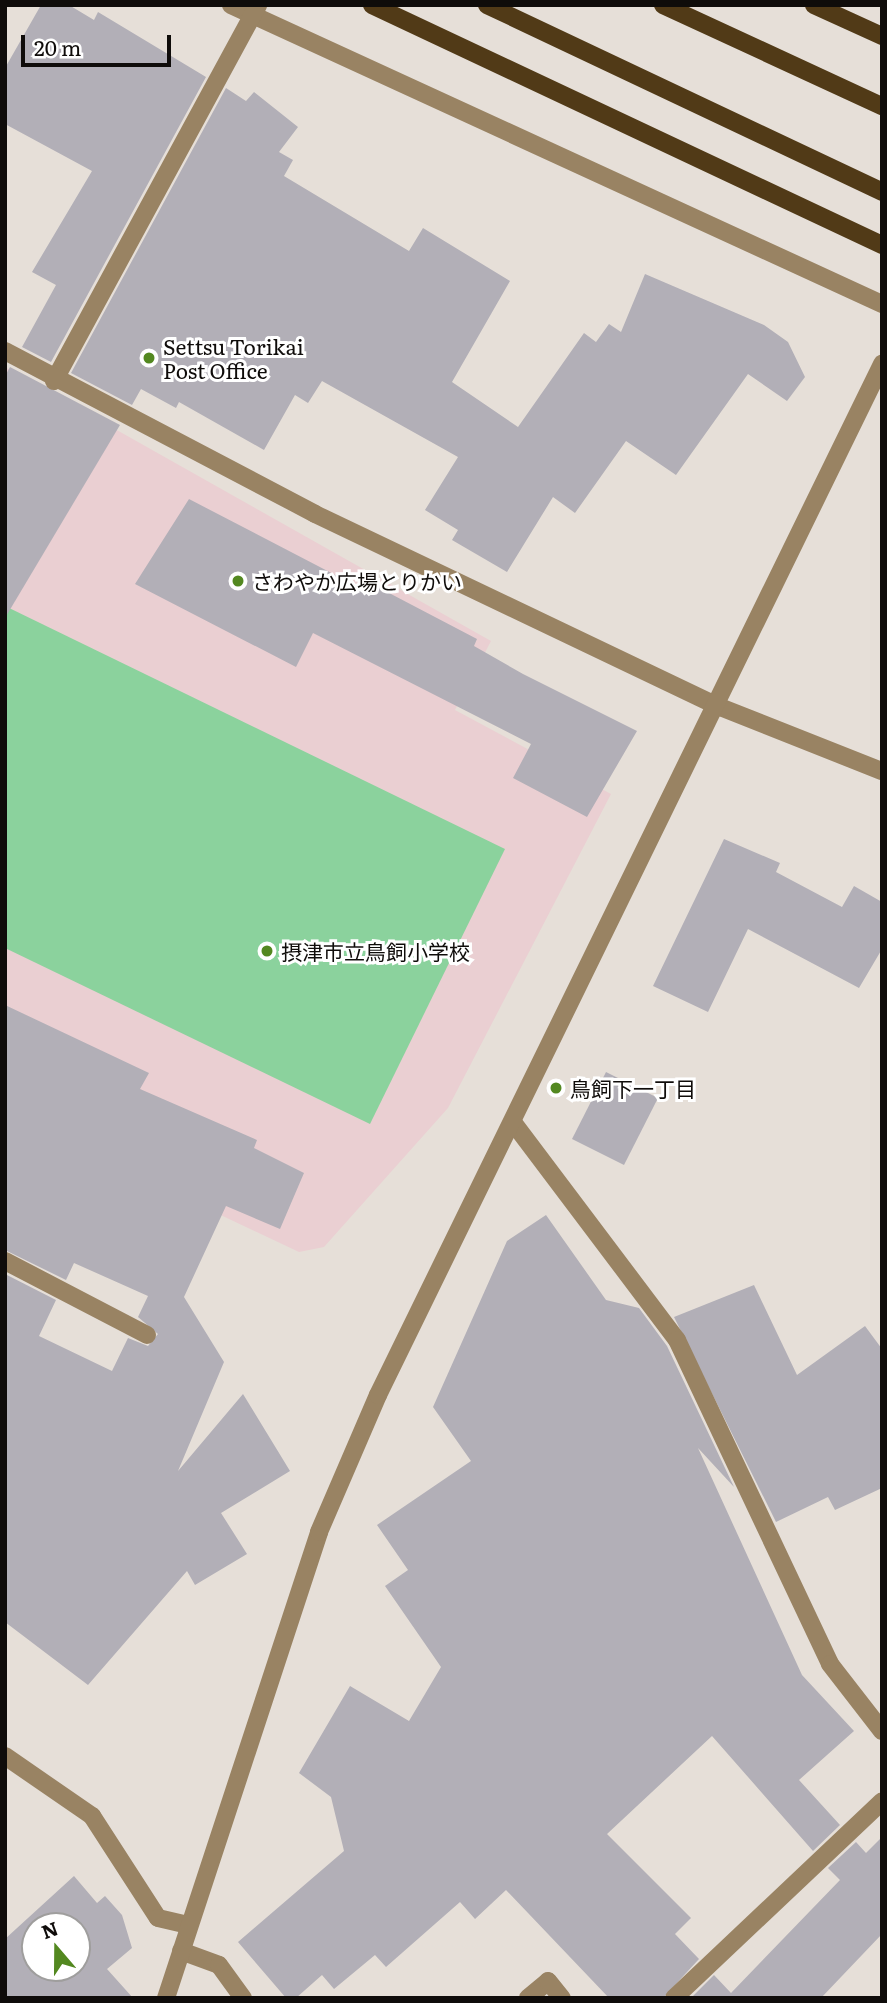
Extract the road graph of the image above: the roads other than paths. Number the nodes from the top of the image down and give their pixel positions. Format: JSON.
{"nodes":[{"id":1,"x":230,"y":5,"type":"edge"},
{"id":2,"x":372,"y":5,"type":"edge"},
{"id":3,"x":487,"y":5,"type":"edge"},
{"id":4,"x":663,"y":5,"type":"edge"},
{"id":5,"x":814,"y":5,"type":"edge"},
{"id":6,"x":256,"y":11,"type":"edge"},
{"id":7,"x":882,"y":36,"type":"edge"},
{"id":8,"x":882,"y":106,"type":"edge"},
{"id":9,"x":882,"y":192,"type":"edge"},
{"id":10,"x":882,"y":245,"type":"edge"},
{"id":11,"x":882,"y":304,"type":"edge"},
{"id":12,"x":5,"y":351,"type":"edge"},
{"id":13,"x":882,"y":364,"type":"edge"},
{"id":14,"x":54,"y":380,"type":"junction"},
{"id":15,"x":720,"y":707,"type":"junction"},
{"id":16,"x":882,"y":771,"type":"edge"},
{"id":17,"x":515,"y":1125,"type":"junction"},
{"id":18,"x":5,"y":1261,"type":"edge"},
{"id":19,"x":147,"y":1335,"type":"dead end"},
{"id":20,"x":882,"y":1731,"type":"edge"},
{"id":21,"x":5,"y":1756,"type":"edge"},
{"id":22,"x":882,"y":1801,"type":"edge"},
{"id":23,"x":189,"y":1926,"type":"junction"},
{"id":24,"x":181,"y":1951,"type":"junction"},
{"id":25,"x":166,"y":1998,"type":"edge"},
{"id":26,"x":243,"y":1998,"type":"edge"},
{"id":27,"x":527,"y":1998,"type":"edge"},
{"id":28,"x":562,"y":1998,"type":"edge"},
{"id":29,"x":674,"y":1998,"type":"edge"}],
"edges":[{"from":1,"to":6,"type":"street"},
{"from":2,"to":10,"type":"main road"},
{"from":3,"to":9,"type":"main road"},
{"from":4,"to":8,"type":"main road"},
{"from":5,"to":7,"type":"main road"},
{"from":6,"to":11,"type":"street"},
{"from":6,"to":14,"type":"street"},
{"from":12,"to":14,"type":"street"},
{"from":13,"to":15,"type":"street"},
{"from":14,"to":15,"type":"street"},
{"from":15,"to":16,"type":"street"},
{"from":15,"to":17,"type":"street"},
{"from":17,"to":20,"type":"street"},
{"from":17,"to":23,"type":"street"},
{"from":18,"to":19,"type":"street"},
{"from":21,"to":23,"type":"street"},
{"from":22,"to":29,"type":"street"},
{"from":23,"to":24,"type":"street"},
{"from":24,"to":25,"type":"street"},
{"from":24,"to":26,"type":"street"},
{"from":27,"to":28,"type":"street"}]}
